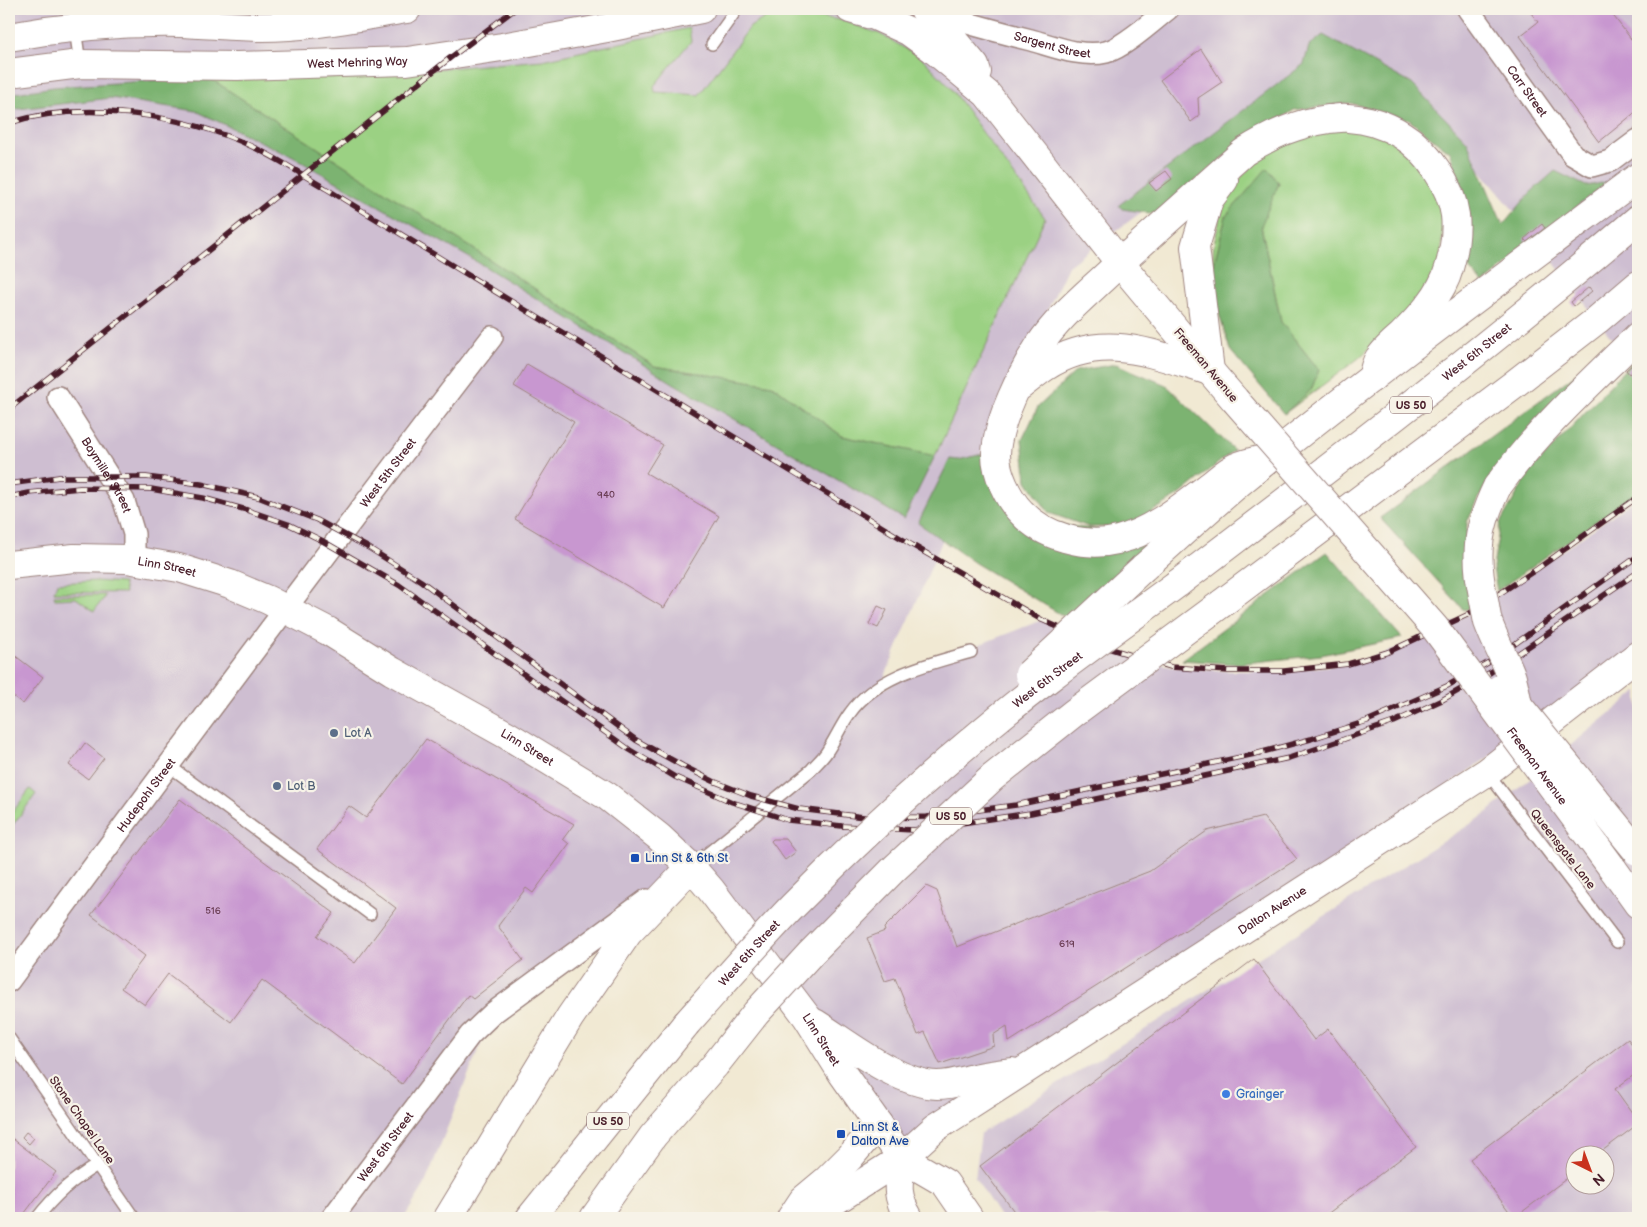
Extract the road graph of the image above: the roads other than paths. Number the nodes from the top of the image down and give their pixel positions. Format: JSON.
{"nodes":[{"id":1,"x":407,"y":9,"type":"edge"},
{"id":2,"x":700,"y":9,"type":"edge"},
{"id":3,"x":737,"y":9,"type":"edge"},
{"id":4,"x":850,"y":9,"type":"edge"},
{"id":5,"x":1168,"y":9,"type":"edge"},
{"id":6,"x":1468,"y":9,"type":"edge"},
{"id":7,"x":926,"y":10,"type":"edge"},
{"id":8,"x":75,"y":18,"type":"edge"},
{"id":9,"x":9,"y":37,"type":"edge"},
{"id":10,"x":712,"y":44,"type":"dead end"},
{"id":11,"x":80,"y":64,"type":"junction"},
{"id":12,"x":9,"y":73,"type":"edge"},
{"id":13,"x":986,"y":94,"type":"junction"},
{"id":14,"x":1638,"y":140,"type":"edge"},
{"id":15,"x":1244,"y":152,"type":"junction"},
{"id":16,"x":1638,"y":177,"type":"edge"},
{"id":17,"x":1638,"y":219,"type":"edge"},
{"id":18,"x":1120,"y":263,"type":"junction"},
{"id":19,"x":1638,"y":285,"type":"edge"},
{"id":20,"x":1638,"y":336,"type":"edge"},
{"id":21,"x":492,"y":337,"type":"dead end"},
{"id":22,"x":1210,"y":371,"type":"junction"},
{"id":23,"x":1372,"y":378,"type":"junction"},
{"id":24,"x":1015,"y":390,"type":"junction"},
{"id":25,"x":58,"y":397,"type":"dead end"},
{"id":26,"x":1272,"y":457,"type":"junction"},
{"id":27,"x":134,"y":560,"type":"junction"},
{"id":28,"x":9,"y":565,"type":"edge"},
{"id":29,"x":285,"y":609,"type":"junction"},
{"id":30,"x":1435,"y":628,"type":"junction"},
{"id":31,"x":971,"y":652,"type":"dead end"},
{"id":32,"x":1638,"y":655,"type":"edge"},
{"id":33,"x":1518,"y":706,"type":"junction"},
{"id":34,"x":971,"y":741,"type":"junction"},
{"id":35,"x":168,"y":764,"type":"junction"},
{"id":36,"x":1487,"y":772,"type":"junction"},
{"id":37,"x":1638,"y":852,"type":"edge"},
{"id":38,"x":691,"y":867,"type":"junction"},
{"id":39,"x":1638,"y":904,"type":"edge"},
{"id":40,"x":370,"y":914,"type":"dead end"},
{"id":41,"x":1617,"y":942,"type":"dead end"},
{"id":42,"x":9,"y":981,"type":"edge"},
{"id":43,"x":807,"y":1017,"type":"junction"},
{"id":44,"x":9,"y":1038,"type":"edge"},
{"id":45,"x":1023,"y":1070,"type":"junction"},
{"id":46,"x":878,"y":1124,"type":"junction"},
{"id":47,"x":902,"y":1158,"type":"junction"},
{"id":48,"x":97,"y":1166,"type":"junction"},
{"id":49,"x":37,"y":1218,"type":"edge"},
{"id":50,"x":134,"y":1218,"type":"edge"},
{"id":51,"x":332,"y":1218,"type":"edge"},
{"id":52,"x":448,"y":1218,"type":"edge"},
{"id":53,"x":530,"y":1218,"type":"edge"},
{"id":54,"x":594,"y":1218,"type":"edge"},
{"id":55,"x":791,"y":1218,"type":"edge"},
{"id":56,"x":808,"y":1218,"type":"edge"},
{"id":57,"x":909,"y":1218,"type":"edge"},
{"id":58,"x":968,"y":1218,"type":"edge"}],
"edges":[{"from":1,"to":8,"type":"main road"},
{"from":2,"to":11,"type":"main road","name":"West Mehring Way"},
{"from":3,"to":10,"type":"lane"},
{"from":4,"to":13,"type":"main road","name":"Freeman Avenue"},
{"from":5,"to":7,"type":"street","name":"Sargent Street"},
{"from":6,"to":14,"type":"street","name":"Carr Street"},
{"from":7,"to":13,"type":"main road","name":"Freeman Avenue"},
{"from":8,"to":9,"type":"main road"},
{"from":8,"to":11,"type":"lane"},
{"from":11,"to":12,"type":"main road","name":"West Mehring Way"},
{"from":13,"to":18,"type":"main road","name":"Freeman Avenue"},
{"from":15,"to":18,"type":"main road"},
{"from":15,"to":22,"type":"main road"},
{"from":15,"to":23,"type":"main road"},
{"from":16,"to":23,"type":"main road"},
{"from":17,"to":34,"type":"main road","name":"West 6th Street","number":"US 50","bridge":true},
{"from":18,"to":22,"type":"main road","name":"Freeman Avenue"},
{"from":18,"to":24,"type":"main road"},
{"from":19,"to":54,"type":"main road","number":"US 50","bridge":true},
{"from":20,"to":33,"type":"main road","bridge":true},
{"from":21,"to":29,"type":"street","name":"West 5th Street"},
{"from":22,"to":24,"type":"main road"},
{"from":22,"to":30,"type":"main road","name":"Freeman Avenue","bridge":true},
{"from":23,"to":26,"type":"main road"},
{"from":24,"to":26,"type":"main road"},
{"from":25,"to":27,"type":"street","name":"Baymiller Street"},
{"from":26,"to":34,"type":"main road","bridge":true},
{"from":27,"to":28,"type":"main road","name":"Linn Street"},
{"from":27,"to":29,"type":"main road","name":"Linn Street"},
{"from":29,"to":35,"type":"street","name":"Hudepohl Street"},
{"from":29,"to":38,"type":"main road","name":"Linn Street"},
{"from":30,"to":33,"type":"main road","name":"Freeman Avenue","bridge":true},
{"from":30,"to":39,"type":"main road","name":"Freeman Avenue","bridge":true},
{"from":31,"to":38,"type":"lane"},
{"from":32,"to":36,"type":"main road","name":"Dalton Avenue"},
{"from":33,"to":37,"type":"main road","name":"Freeman Avenue","bridge":true},
{"from":34,"to":53,"type":"main road","name":"West 6th Street","number":"US 50","bridge":true},
{"from":35,"to":40,"type":"lane"},
{"from":35,"to":42,"type":"street","name":"Hudepohl Street"},
{"from":36,"to":41,"type":"lane","name":"Queensgate Lane"},
{"from":36,"to":45,"type":"main road","name":"Dalton Avenue"},
{"from":38,"to":43,"type":"main road","name":"Linn Street"},
{"from":38,"to":51,"type":"street","name":"West 6th Street"},
{"from":38,"to":52,"type":"main road"},
{"from":43,"to":45,"type":"main road"},
{"from":43,"to":46,"type":"main road","name":"Linn Street"},
{"from":44,"to":48,"type":"lane","name":"Stone Chapel Lane"},
{"from":45,"to":47,"type":"main road","name":"Dalton Avenue"},
{"from":46,"to":47,"type":"main road","name":"Linn Street"},
{"from":46,"to":55,"type":"main road"},
{"from":47,"to":56,"type":"main road","name":"Dalton Avenue"},
{"from":47,"to":57,"type":"main road"},
{"from":47,"to":58,"type":"main road","name":"Linn Street"},
{"from":48,"to":49,"type":"lane"},
{"from":48,"to":50,"type":"lane","name":"Stone Chapel Lane"}]}
